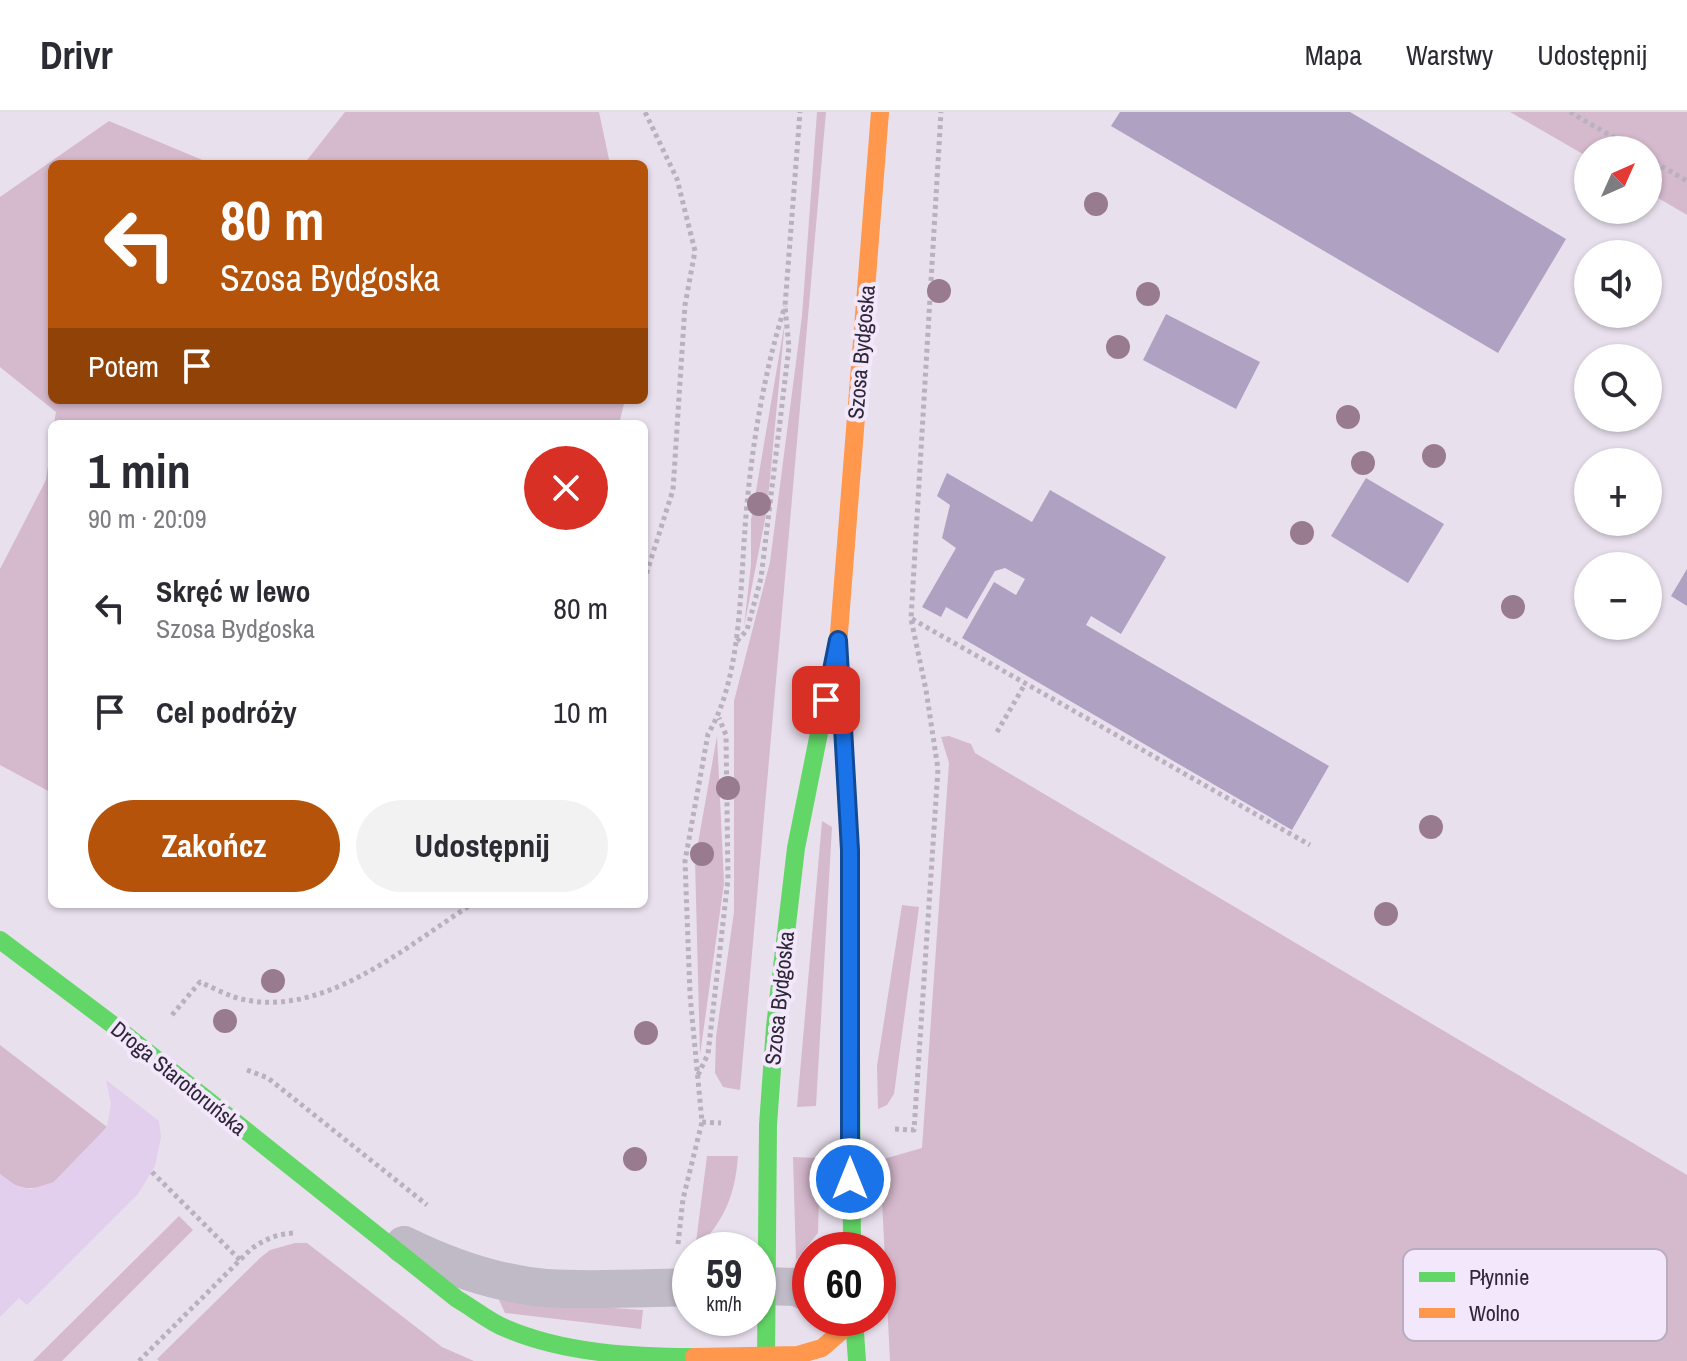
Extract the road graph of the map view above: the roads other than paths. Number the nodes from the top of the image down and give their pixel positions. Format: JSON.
{"nodes":[{"id":1,"x":880,"y":112,"type":"edge"},
{"id":2,"x":838,"y":640,"type":"junction"},
{"id":3,"x":0,"y":940,"type":"edge"},
{"id":4,"x":355,"y":1220,"type":"junction"},
{"id":5,"x":764,"y":1232,"type":"edge"},
{"id":6,"x":852,"y":1232,"type":"edge"},
{"id":7,"x":672,"y":1287,"type":"edge"},
{"id":8,"x":765,"y":1336,"type":"edge"},
{"id":9,"x":835,"y":1336,"type":"edge"},
{"id":10,"x":855,"y":1336,"type":"edge"},
{"id":11,"x":766,"y":1358,"type":"edge"},
{"id":12,"x":857,"y":1361,"type":"edge"}],
"edges":[{"from":1,"to":2,"type":"main road","name":"Szosa Bydgoska"},
{"from":2,"to":5,"type":"main road","name":"Szosa Bydgoska"},
{"from":2,"to":6,"type":"main road","name":"Szosa Bydgoska"},
{"from":3,"to":4,"type":"main road","name":"Droga Starotoruńska"},
{"from":4,"to":7,"type":"street","name":"Droga Starotoruńska"},
{"from":4,"to":11,"type":"main road","name":"Droga Starotoruńska"},
{"from":8,"to":11,"type":"main road","name":"Szosa Bydgoska"},
{"from":9,"to":11,"type":"main road","name":"Droga Starotoruńska"},
{"from":10,"to":12,"type":"main road"}]}
